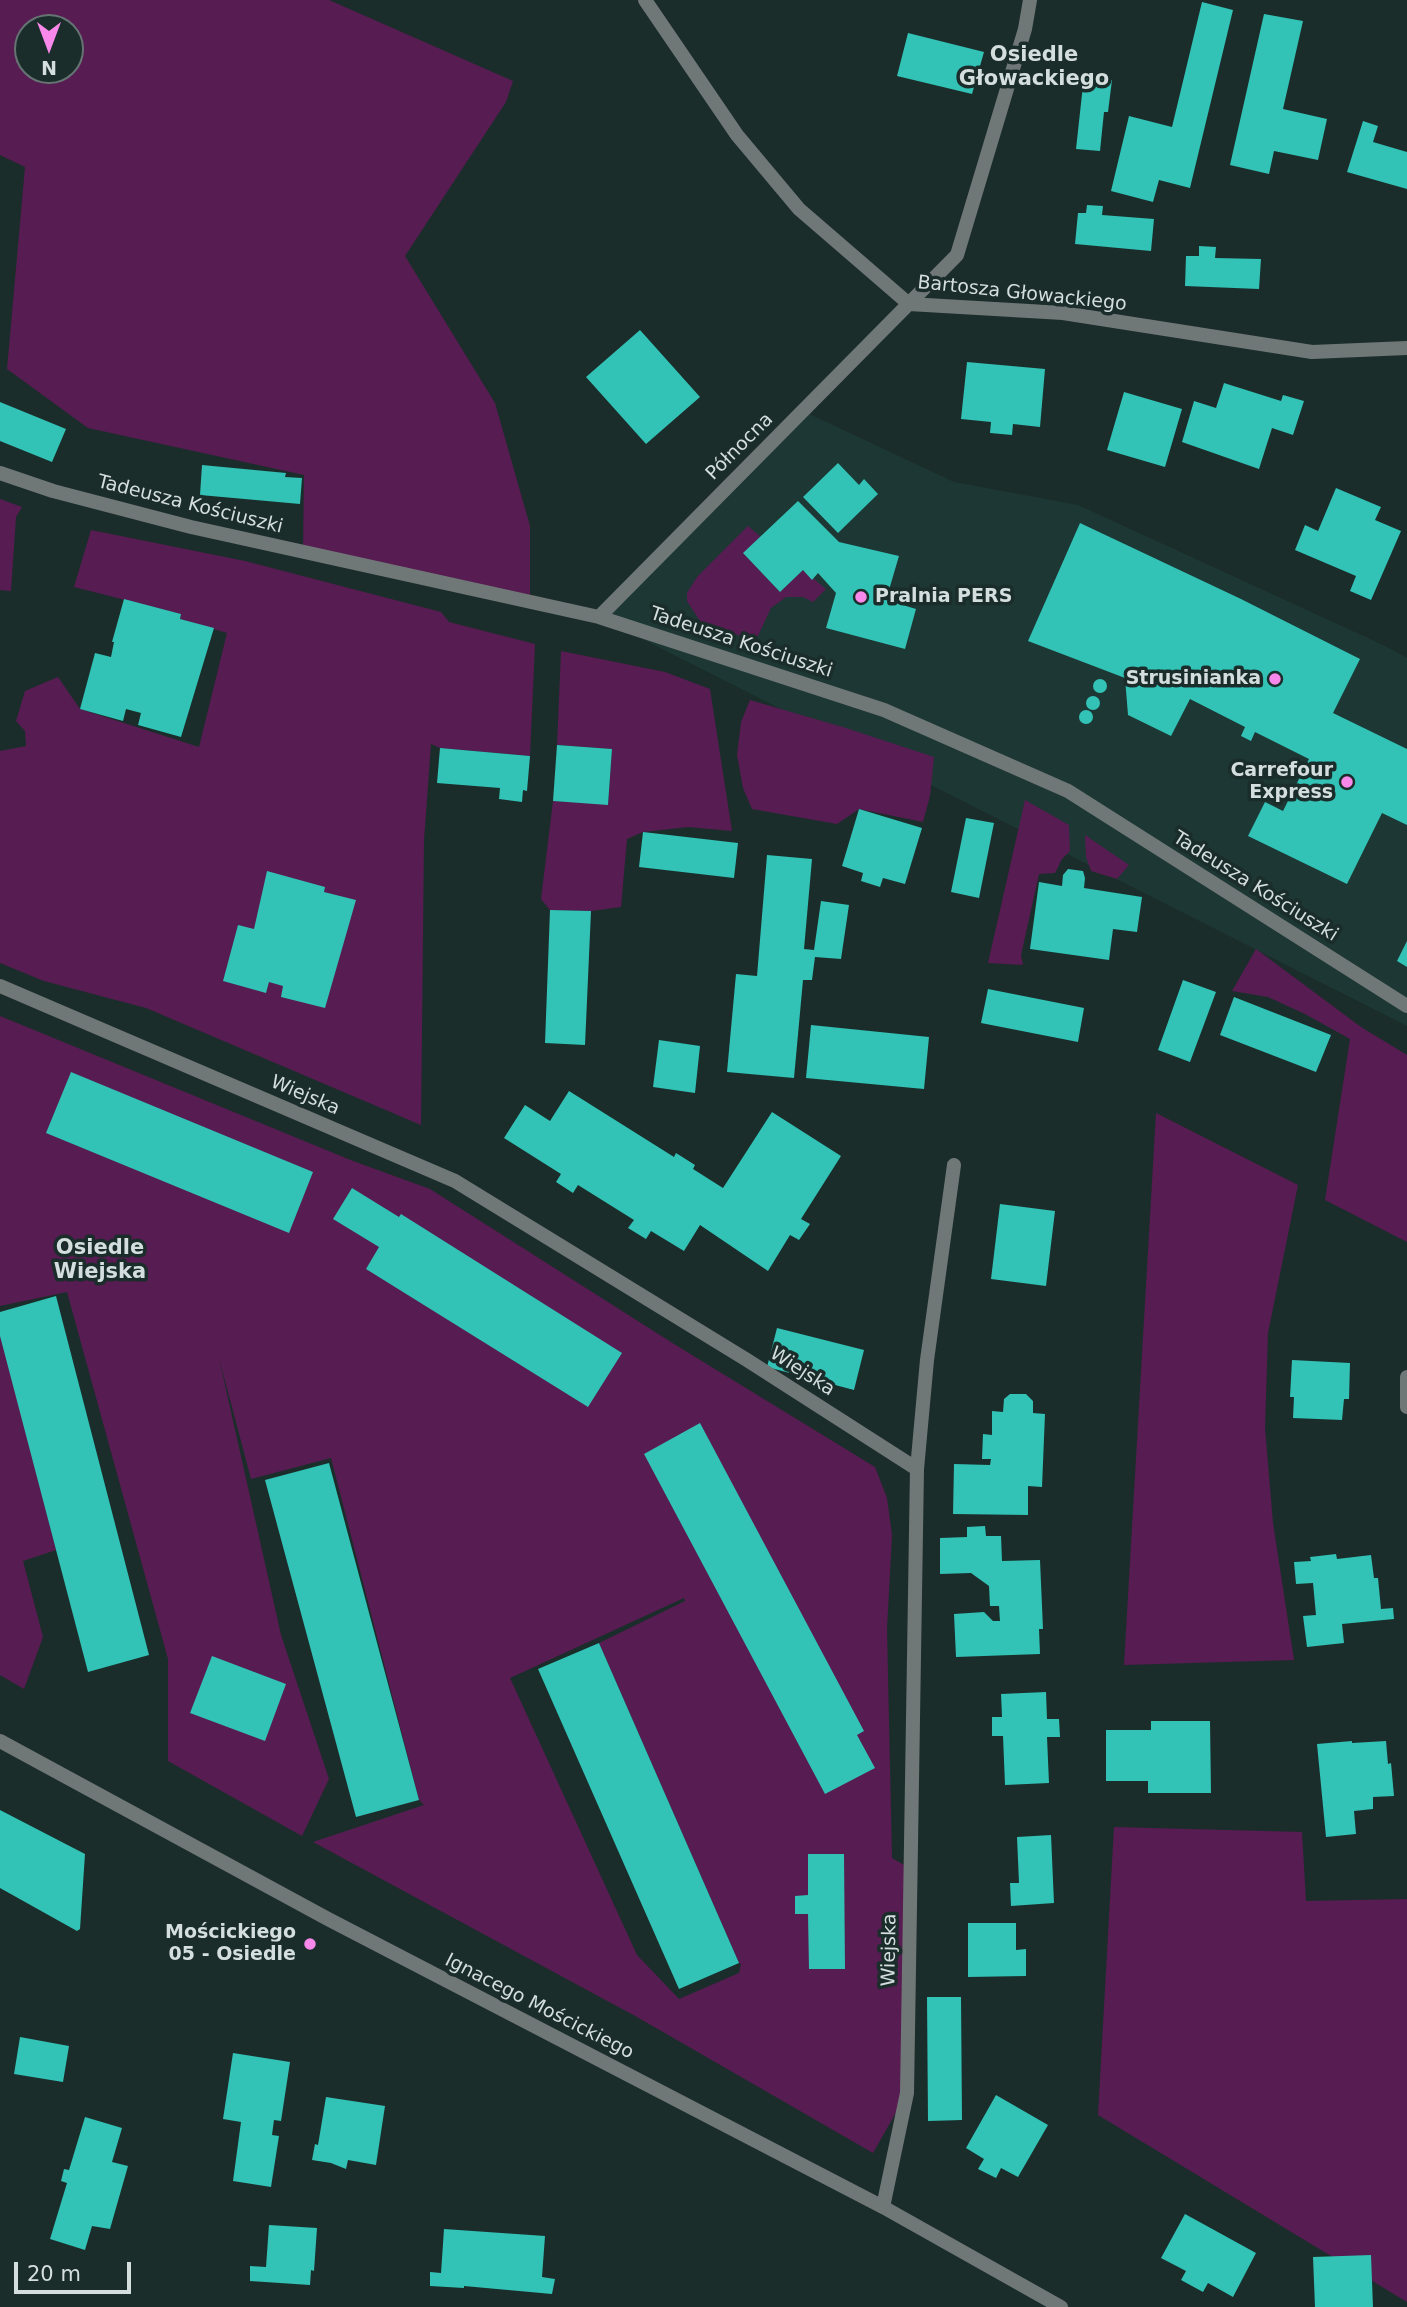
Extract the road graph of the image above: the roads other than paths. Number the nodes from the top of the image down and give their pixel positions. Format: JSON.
{"nodes":[{"id":1,"x":645,"y":0,"type":"edge"},
{"id":2,"x":1030,"y":0,"type":"edge"},
{"id":3,"x":909,"y":304,"type":"junction"},
{"id":4,"x":1407,"y":348,"type":"edge"},
{"id":5,"x":0,"y":473,"type":"edge"},
{"id":6,"x":599,"y":617,"type":"junction"},
{"id":7,"x":0,"y":986,"type":"edge"},
{"id":8,"x":1407,"y":1006,"type":"edge"},
{"id":9,"x":954,"y":1165,"type":"dead end"},
{"id":10,"x":1407,"y":1377,"type":"edge"},
{"id":11,"x":1407,"y":1407,"type":"edge"},
{"id":12,"x":917,"y":1469,"type":"junction"},
{"id":13,"x":0,"y":1741,"type":"edge"},
{"id":14,"x":883,"y":2207,"type":"junction"},
{"id":15,"x":1061,"y":2307,"type":"edge"}],
"edges":[{"from":1,"to":3,"type":"street","name":"Bartosza Głowackiego"},
{"from":2,"to":3,"type":"street","name":"Północna"},
{"from":3,"to":4,"type":"street","name":"Bartosza Głowackiego"},
{"from":3,"to":6,"type":"street","name":"Północna"},
{"from":5,"to":6,"type":"street","name":"Tadeusza Kościuszki"},
{"from":6,"to":8,"type":"street","name":"Tadeusza Kościuszki"},
{"from":7,"to":12,"type":"street","name":"Wiejska"},
{"from":9,"to":12,"type":"street"},
{"from":10,"to":11,"type":"street"},
{"from":12,"to":14,"type":"street","name":"Wiejska"},
{"from":13,"to":14,"type":"street","name":"Ignacego Mościckiego"},
{"from":14,"to":15,"type":"street","name":"Ignacego Mościckiego"}]}
